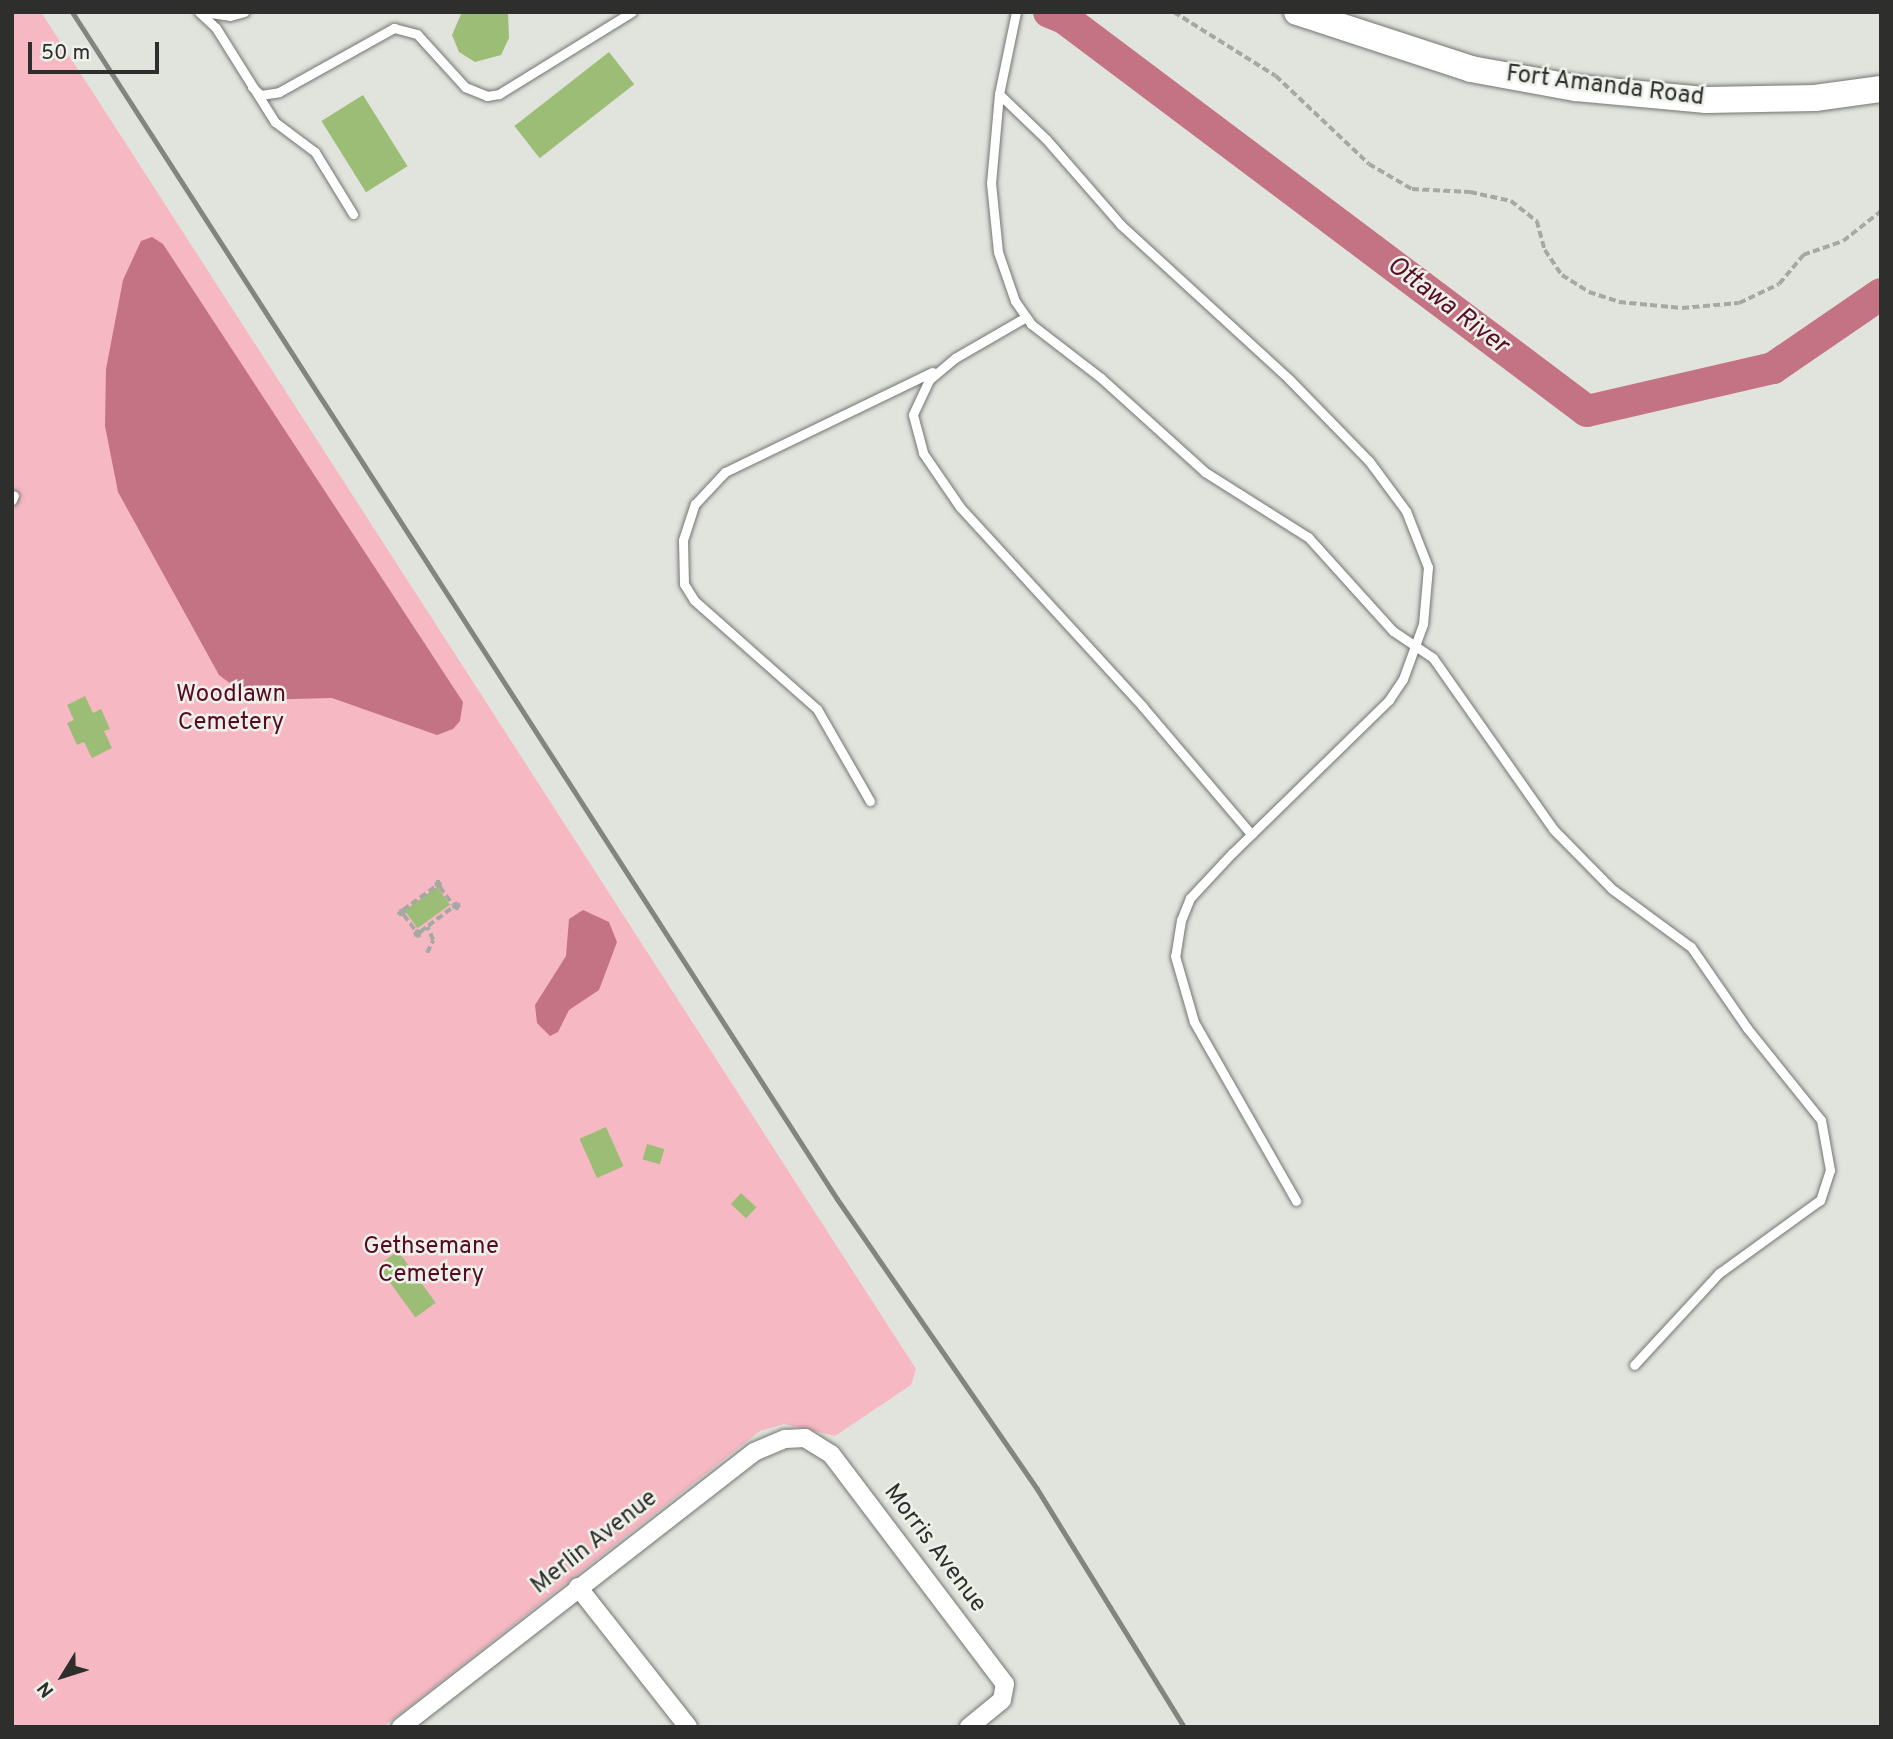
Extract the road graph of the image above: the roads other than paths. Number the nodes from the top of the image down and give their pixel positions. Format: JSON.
{"nodes":[{"id":1,"x":201,"y":12,"type":"edge"},
{"id":2,"x":244,"y":12,"type":"edge"},
{"id":3,"x":632,"y":12,"type":"edge"},
{"id":4,"x":1016,"y":12,"type":"edge"},
{"id":5,"x":1297,"y":12,"type":"edge"},
{"id":6,"x":252,"y":87,"type":"junction"},
{"id":7,"x":1881,"y":89,"type":"edge"},
{"id":8,"x":999,"y":94,"type":"junction"},
{"id":9,"x":353,"y":214,"type":"dead end"},
{"id":10,"x":1026,"y":317,"type":"junction"},
{"id":11,"x":939,"y":369,"type":"junction"},
{"id":12,"x":1415,"y":646,"type":"junction"},
{"id":13,"x":870,"y":801,"type":"dead end"},
{"id":14,"x":1251,"y":834,"type":"junction"},
{"id":15,"x":1296,"y":1201,"type":"dead end"},
{"id":16,"x":1634,"y":1365,"type":"dead end"},
{"id":17,"x":831,"y":1454,"type":"joint"},
{"id":18,"x":578,"y":1587,"type":"junction"},
{"id":19,"x":401,"y":1727,"type":"edge"},
{"id":20,"x":688,"y":1727,"type":"edge"},
{"id":21,"x":969,"y":1727,"type":"edge"}],
"edges":[{"from":1,"to":2,"type":"lane"},
{"from":1,"to":6,"type":"lane"},
{"from":3,"to":6,"type":"lane"},
{"from":4,"to":8,"type":"lane"},
{"from":5,"to":7,"type":"street","name":"Fort Amanda Road"},
{"from":6,"to":9,"type":"lane"},
{"from":8,"to":10,"type":"lane"},
{"from":8,"to":12,"type":"lane"},
{"from":10,"to":11,"type":"lane"},
{"from":10,"to":12,"type":"lane"},
{"from":11,"to":13,"type":"lane"},
{"from":11,"to":14,"type":"lane"},
{"from":12,"to":14,"type":"lane"},
{"from":12,"to":16,"type":"lane"},
{"from":14,"to":15,"type":"lane"},
{"from":17,"to":18,"type":"street","name":"Merlin Avenue"},
{"from":17,"to":21,"type":"street","name":"Morris Avenue"},
{"from":18,"to":19,"type":"street","name":"Merlin Avenue"},
{"from":18,"to":20,"type":"street"}]}
